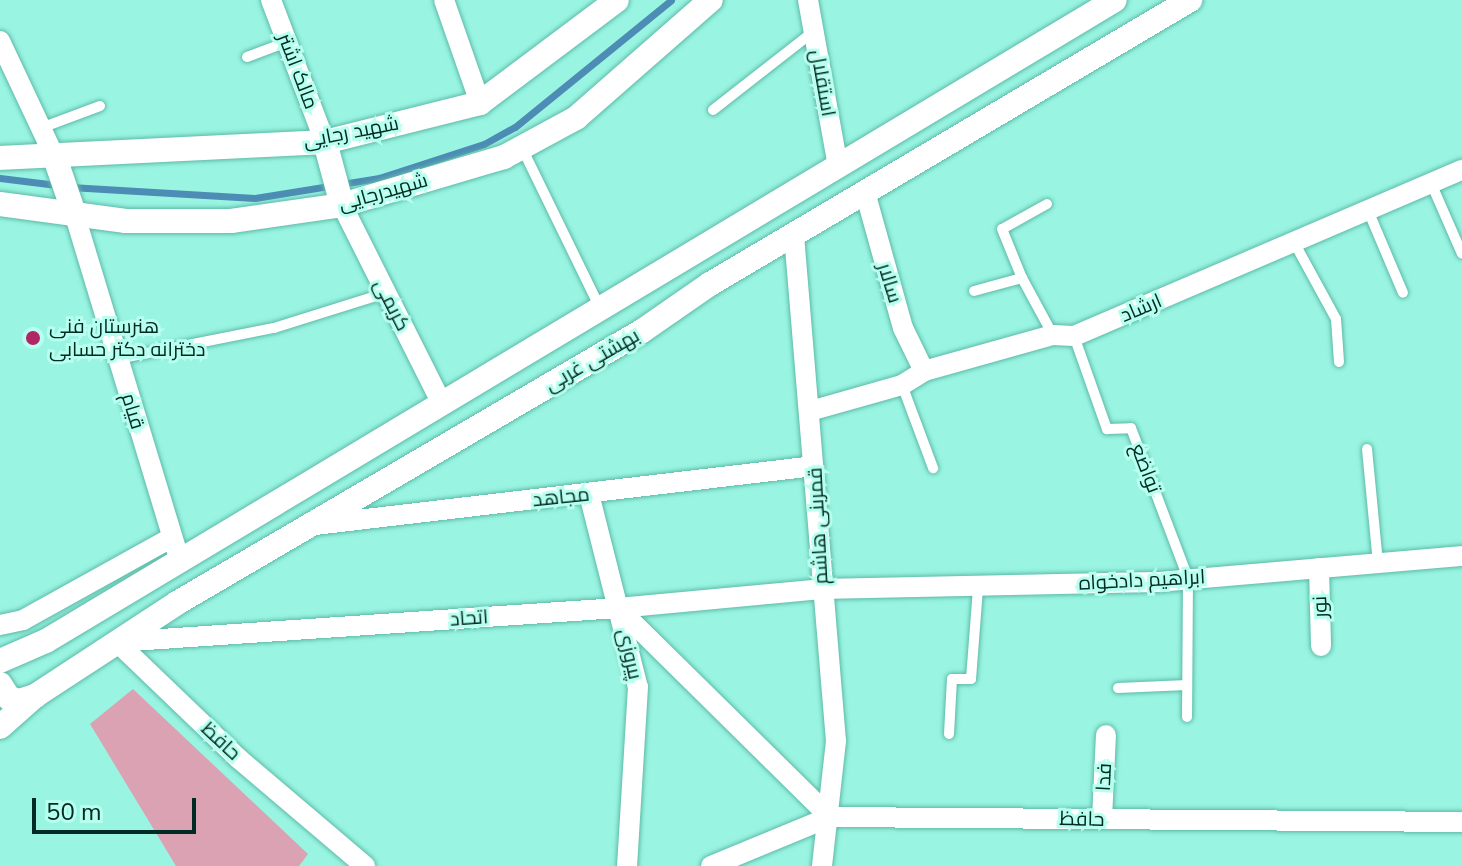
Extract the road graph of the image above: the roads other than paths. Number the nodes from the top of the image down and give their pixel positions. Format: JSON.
{"nodes":[{"id":1,"x":271,"y":0,"type":"edge"},
{"id":2,"x":444,"y":0,"type":"edge"},
{"id":3,"x":617,"y":0,"type":"edge"},
{"id":4,"x":711,"y":0,"type":"edge"},
{"id":5,"x":808,"y":0,"type":"edge"},
{"id":6,"x":1115,"y":0,"type":"edge"},
{"id":7,"x":1190,"y":0,"type":"edge"},
{"id":8,"x":814,"y":31,"type":"junction"},
{"id":9,"x":0,"y":41,"type":"edge"},
{"id":10,"x":287,"y":42,"type":"junction"},
{"id":11,"x":1045,"y":42,"type":"junction"},
{"id":12,"x":247,"y":57,"type":"dead end"},
{"id":13,"x":1065,"y":74,"type":"junction"},
{"id":14,"x":480,"y":103,"type":"junction"},
{"id":15,"x":100,"y":106,"type":"dead end"},
{"id":16,"x":713,"y":110,"type":"dead end"},
{"id":17,"x":41,"y":128,"type":"junction"},
{"id":18,"x":325,"y":142,"type":"junction"},
{"id":19,"x":522,"y":147,"type":"junction"},
{"id":20,"x":0,"y":158,"type":"edge"},
{"id":21,"x":55,"y":158,"type":"junction"},
{"id":22,"x":838,"y":166,"type":"junction"},
{"id":23,"x":1462,"y":170,"type":"edge"},
{"id":24,"x":1431,"y":183,"type":"junction"},
{"id":25,"x":865,"y":192,"type":"junction"},
{"id":26,"x":0,"y":204,"type":"edge"},
{"id":27,"x":1047,"y":204,"type":"dead end"},
{"id":28,"x":342,"y":205,"type":"junction"},
{"id":29,"x":1367,"y":208,"type":"junction"},
{"id":30,"x":75,"y":216,"type":"junction"},
{"id":31,"x":794,"y":235,"type":"junction"},
{"id":32,"x":1295,"y":244,"type":"junction"},
{"id":33,"x":1462,"y":254,"type":"edge"},
{"id":34,"x":1022,"y":278,"type":"junction"},
{"id":35,"x":974,"y":291,"type":"dead end"},
{"id":36,"x":386,"y":293,"type":"junction"},
{"id":37,"x":1403,"y":293,"type":"dead end"},
{"id":38,"x":600,"y":308,"type":"junction"},
{"id":39,"x":1053,"y":335,"type":"junction"},
{"id":40,"x":1074,"y":336,"type":"junction"},
{"id":41,"x":117,"y":359,"type":"junction"},
{"id":42,"x":1339,"y":362,"type":"dead end"},
{"id":43,"x":924,"y":371,"type":"junction"},
{"id":44,"x":902,"y":385,"type":"junction"},
{"id":45,"x":442,"y":404,"type":"junction"},
{"id":46,"x":810,"y":411,"type":"junction"},
{"id":47,"x":1367,"y":449,"type":"dead end"},
{"id":48,"x":814,"y":466,"type":"junction"},
{"id":49,"x":933,"y":468,"type":"dead end"},
{"id":50,"x":589,"y":494,"type":"junction"},
{"id":51,"x":307,"y":526,"type":"junction"},
{"id":52,"x":175,"y":549,"type":"junction"},
{"id":53,"x":1462,"y":556,"type":"edge"},
{"id":54,"x":1378,"y":563,"type":"junction"},
{"id":55,"x":1319,"y":568,"type":"junction"},
{"id":56,"x":1188,"y":578,"type":"junction"},
{"id":57,"x":978,"y":587,"type":"junction"},
{"id":58,"x":821,"y":589,"type":"junction"},
{"id":59,"x":618,"y":608,"type":"junction"},
{"id":60,"x":0,"y":625,"type":"edge"},
{"id":61,"x":117,"y":642,"type":"junction"},
{"id":62,"x":1321,"y":646,"type":"dead end"},
{"id":63,"x":10,"y":656,"type":"edge"},
{"id":64,"x":0,"y":682,"type":"edge"},
{"id":65,"x":1187,"y":685,"type":"junction"},
{"id":66,"x":1118,"y":688,"type":"dead end"},
{"id":67,"x":35,"y":696,"type":"junction"},
{"id":68,"x":1187,"y":717,"type":"dead end"},
{"id":69,"x":0,"y":727,"type":"edge"},
{"id":70,"x":949,"y":734,"type":"dead end"},
{"id":71,"x":1106,"y":735,"type":"dead end"},
{"id":72,"x":830,"y":817,"type":"junction"},
{"id":73,"x":1102,"y":819,"type":"junction"},
{"id":74,"x":1462,"y":822,"type":"edge"},
{"id":75,"x":365,"y":866,"type":"edge"},
{"id":76,"x":627,"y":866,"type":"edge"},
{"id":77,"x":711,"y":866,"type":"edge"},
{"id":78,"x":822,"y":866,"type":"edge"}],
"edges":[{"from":1,"to":10,"type":"street","name":"مالک اشتر"},
{"from":2,"to":14,"type":"street"},
{"from":3,"to":14,"type":"street","name":"شهید رجایی"},
{"from":4,"to":19,"type":"street","name":"شهیدرجایی"},
{"from":5,"to":8,"type":"street","name":"استقلال"},
{"from":6,"to":11,"type":"street","name":"بهشتی غربی"},
{"from":7,"to":13,"type":"street","name":"بهشتی غربی"},
{"from":8,"to":16,"type":"lane"},
{"from":8,"to":22,"type":"street","name":"استقلال"},
{"from":9,"to":17,"type":"street"},
{"from":10,"to":12,"type":"lane"},
{"from":10,"to":18,"type":"street","name":"مالک اشتر"},
{"from":11,"to":13,"type":"street"},
{"from":11,"to":22,"type":"street","name":"بهشتی غربی"},
{"from":13,"to":25,"type":"street","name":"بهشتی غربی"},
{"from":14,"to":18,"type":"street","name":"شهید رجایی"},
{"from":15,"to":17,"type":"lane"},
{"from":17,"to":21,"type":"street"},
{"from":18,"to":21,"type":"street","name":"شهید رجایی"},
{"from":18,"to":28,"type":"street"},
{"from":19,"to":28,"type":"street","name":"شهیدرجایی"},
{"from":19,"to":38,"type":"lane"},
{"from":20,"to":21,"type":"street","name":"شهید رجایی"},
{"from":21,"to":30,"type":"street"},
{"from":22,"to":38,"type":"street","name":"بهشتی غربی"},
{"from":23,"to":24,"type":"street","name":"ارشاد"},
{"from":24,"to":29,"type":"street","name":"ارشاد"},
{"from":24,"to":33,"type":"lane"},
{"from":25,"to":31,"type":"street","name":"بهشتی غربی"},
{"from":25,"to":43,"type":"street","name":"سالار"},
{"from":26,"to":30,"type":"street","name":"شهیدرجایی"},
{"from":27,"to":34,"type":"lane"},
{"from":28,"to":30,"type":"street","name":"شهیدرجایی"},
{"from":28,"to":36,"type":"street","name":"کریمی"},
{"from":29,"to":32,"type":"street","name":"ارشاد"},
{"from":29,"to":37,"type":"lane"},
{"from":30,"to":41,"type":"street","name":"قیام"},
{"from":31,"to":46,"type":"street","name":"قمربنی هاشم"},
{"from":31,"to":51,"type":"street","name":"بهشتی غربی"},
{"from":32,"to":40,"type":"street","name":"ارشاد"},
{"from":32,"to":42,"type":"lane"},
{"from":34,"to":35,"type":"lane"},
{"from":34,"to":39,"type":"lane"},
{"from":36,"to":41,"type":"lane"},
{"from":36,"to":45,"type":"street","name":"کریمی"},
{"from":38,"to":45,"type":"street","name":"بهشتی غربی"},
{"from":39,"to":40,"type":"street","name":"ارشاد"},
{"from":39,"to":43,"type":"street","name":"ارشاد"},
{"from":40,"to":56,"type":"lane","name":"تواضع"},
{"from":41,"to":52,"type":"street","name":"قیام"},
{"from":43,"to":44,"type":"street","name":"ارشاد"},
{"from":44,"to":46,"type":"street","name":"ارشاد"},
{"from":44,"to":49,"type":"lane"},
{"from":45,"to":52,"type":"street","name":"بهشتی غربی"},
{"from":46,"to":48,"type":"street","name":"قمربنی هاشم"},
{"from":47,"to":54,"type":"lane"},
{"from":48,"to":50,"type":"street","name":"مجاهد"},
{"from":48,"to":58,"type":"street","name":"قمربنی هاشم"},
{"from":50,"to":51,"type":"street","name":"مجاهد"},
{"from":50,"to":59,"type":"street","name":"پیروزی"},
{"from":51,"to":61,"type":"street","name":"بهشتی غربی"},
{"from":52,"to":60,"type":"street"},
{"from":52,"to":63,"type":"street","name":"بهشتی غربی"},
{"from":53,"to":54,"type":"street","name":"ابراهیم دادخواه"},
{"from":54,"to":55,"type":"street","name":"ابراهیم دادخواه"},
{"from":55,"to":56,"type":"street","name":"ابراهیم دادخواه"},
{"from":55,"to":62,"type":"street","name":"نور"},
{"from":56,"to":57,"type":"street","name":"ابراهیم دادخواه"},
{"from":56,"to":65,"type":"lane"},
{"from":57,"to":58,"type":"street","name":"ابراهیم دادخواه"},
{"from":57,"to":70,"type":"lane"},
{"from":58,"to":59,"type":"street","name":"اتحاد"},
{"from":58,"to":72,"type":"street","name":"قمربنی هاشم"},
{"from":59,"to":61,"type":"street","name":"اتحاد"},
{"from":59,"to":72,"type":"street"},
{"from":59,"to":76,"type":"street","name":"پیروزی"},
{"from":61,"to":67,"type":"street","name":"بهشتی غربی"},
{"from":61,"to":75,"type":"street","name":"حافظ"},
{"from":63,"to":64,"type":"street"},
{"from":64,"to":67,"type":"street"},
{"from":65,"to":66,"type":"lane"},
{"from":65,"to":68,"type":"lane"},
{"from":67,"to":69,"type":"street","name":"بهشتی غربی"},
{"from":71,"to":73,"type":"street","name":"فدا"},
{"from":72,"to":73,"type":"street","name":"حافظ"},
{"from":72,"to":77,"type":"street","name":"حافظ"},
{"from":72,"to":78,"type":"street","name":"قمربنی هاشم"},
{"from":73,"to":74,"type":"street","name":"حافظ"}]}
